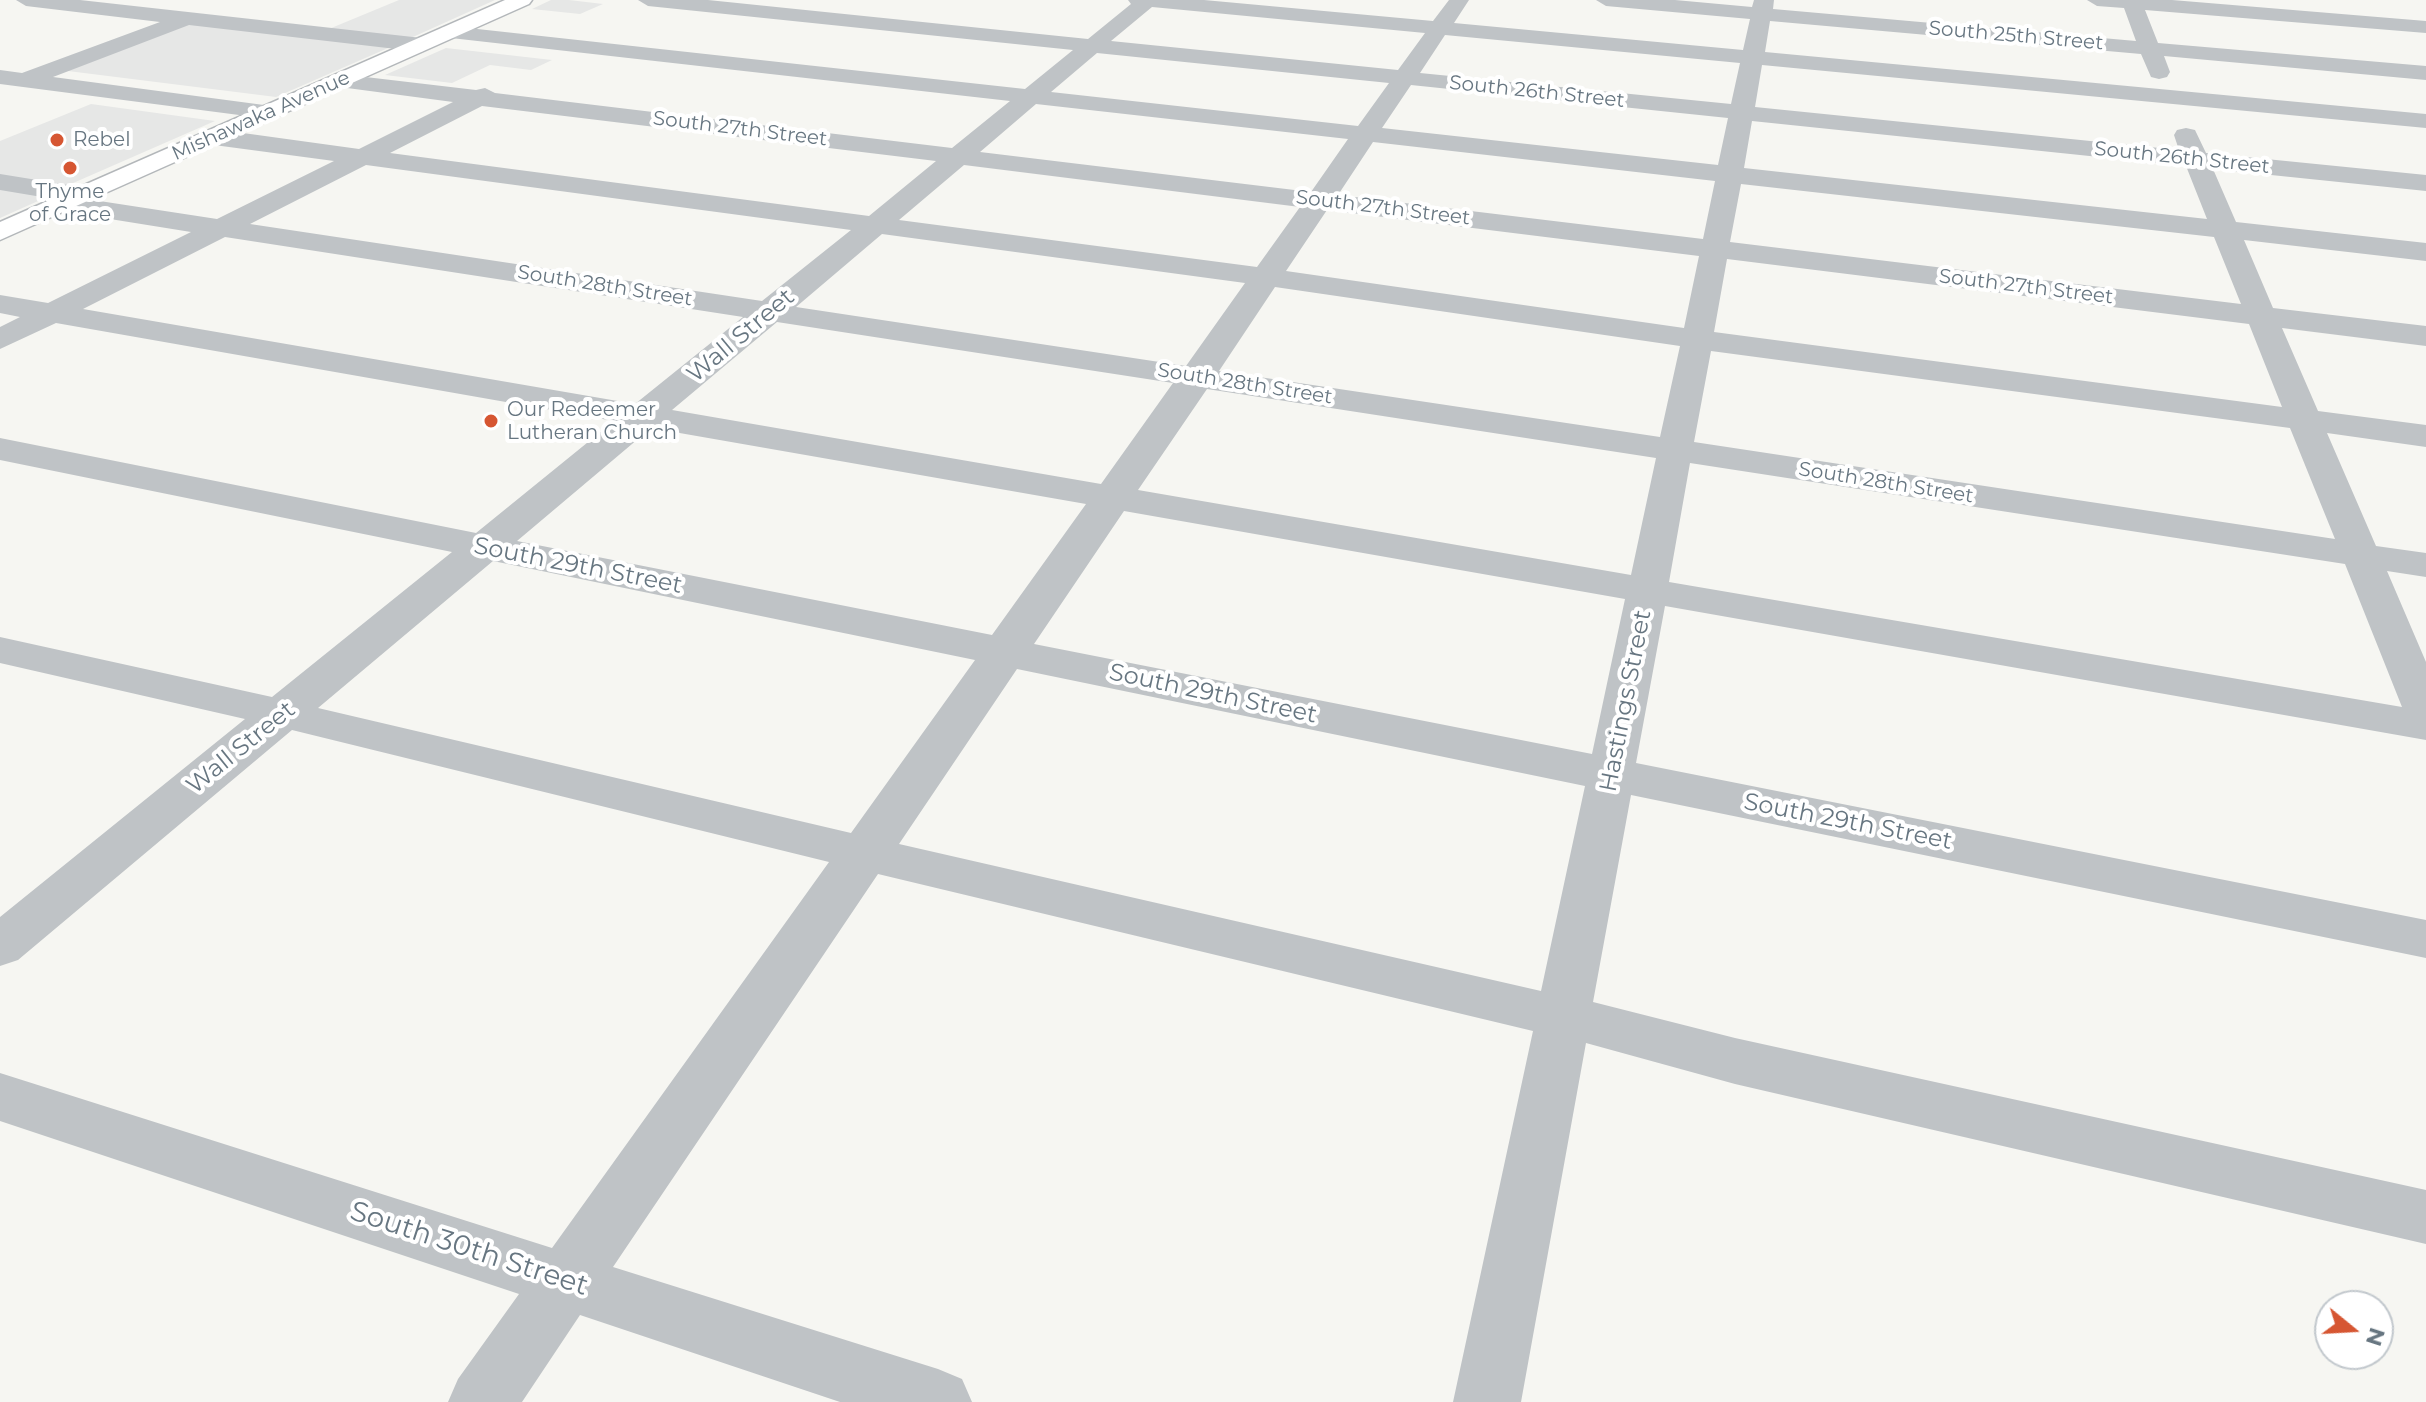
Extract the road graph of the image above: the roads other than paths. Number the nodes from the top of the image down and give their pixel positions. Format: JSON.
{"nodes":[{"id":1,"x":26,"y":0,"type":"edge"},
{"id":2,"x":241,"y":0,"type":"edge"},
{"id":3,"x":522,"y":0,"type":"edge"},
{"id":4,"x":1138,"y":0,"type":"edge"},
{"id":5,"x":1148,"y":0,"type":"edge"},
{"id":6,"x":1606,"y":0,"type":"edge"},
{"id":7,"x":2097,"y":0,"type":"edge"},
{"id":8,"x":2132,"y":2,"type":"edge"},
{"id":9,"x":1763,"y":7,"type":"edge"},
{"id":10,"x":651,"y":10,"type":"edge"},
{"id":11,"x":1450,"y":14,"type":"edge"},
{"id":12,"x":188,"y":18,"type":"junction"},
{"id":13,"x":2426,"y":27,"type":"edge"},
{"id":14,"x":450,"y":32,"type":"junction"},
{"id":15,"x":422,"y":45,"type":"junction"},
{"id":16,"x":586,"y":46,"type":"junction"},
{"id":17,"x":1092,"y":46,"type":"junction"},
{"id":18,"x":2149,"y":48,"type":"junction"},
{"id":19,"x":1753,"y":58,"type":"junction"},
{"id":20,"x":547,"y":65,"type":"dead end"},
{"id":21,"x":2426,"y":73,"type":"edge"},
{"id":22,"x":523,"y":77,"type":"dead end"},
{"id":23,"x":1406,"y":78,"type":"junction"},
{"id":24,"x":12,"y":79,"type":"edge"},
{"id":25,"x":340,"y":81,"type":"junction"},
{"id":26,"x":0,"y":89,"type":"edge"},
{"id":27,"x":1031,"y":97,"type":"junction"},
{"id":28,"x":2170,"y":97,"type":"junction"},
{"id":29,"x":481,"y":98,"type":"junction"},
{"id":30,"x":270,"y":112,"type":"junction"},
{"id":31,"x":1742,"y":113,"type":"junction"},
{"id":32,"x":2426,"y":121,"type":"edge"},
{"id":33,"x":1364,"y":134,"type":"junction"},
{"id":34,"x":214,"y":137,"type":"junction"},
{"id":35,"x":959,"y":156,"type":"junction"},
{"id":36,"x":363,"y":158,"type":"junction"},
{"id":37,"x":2196,"y":159,"type":"junction"},
{"id":38,"x":1730,"y":175,"type":"junction"},
{"id":39,"x":0,"y":182,"type":"edge"},
{"id":40,"x":2426,"y":183,"type":"edge"},
{"id":41,"x":74,"y":200,"type":"junction"},
{"id":42,"x":1319,"y":200,"type":"junction"},
{"id":43,"x":873,"y":226,"type":"junction"},
{"id":44,"x":221,"y":228,"type":"junction"},
{"id":45,"x":2224,"y":231,"type":"junction"},
{"id":46,"x":0,"y":232,"type":"edge"},
{"id":47,"x":1715,"y":249,"type":"junction"},
{"id":48,"x":2426,"y":252,"type":"edge"},
{"id":49,"x":1267,"y":277,"type":"junction"},
{"id":50,"x":0,"y":304,"type":"edge"},
{"id":51,"x":52,"y":312,"type":"junction"},
{"id":52,"x":771,"y":312,"type":"junction"},
{"id":53,"x":2260,"y":316,"type":"junction"},
{"id":54,"x":2426,"y":336,"type":"edge"},
{"id":55,"x":0,"y":339,"type":"edge"},
{"id":56,"x":1698,"y":339,"type":"junction"},
{"id":57,"x":1195,"y":377,"type":"junction"},
{"id":58,"x":644,"y":416,"type":"junction"},
{"id":59,"x":2303,"y":420,"type":"junction"},
{"id":60,"x":2426,"y":436,"type":"edge"},
{"id":61,"x":0,"y":449,"type":"edge"},
{"id":62,"x":1674,"y":449,"type":"junction"},
{"id":63,"x":1113,"y":497,"type":"junction"},
{"id":64,"x":484,"y":548,"type":"junction"},
{"id":65,"x":2359,"y":555,"type":"junction"},
{"id":66,"x":2426,"y":565,"type":"edge"},
{"id":67,"x":1647,"y":591,"type":"junction"},
{"id":68,"x":0,"y":650,"type":"edge"},
{"id":69,"x":1005,"y":651,"type":"junction"},
{"id":70,"x":2426,"y":713,"type":"edge"},
{"id":71,"x":281,"y":715,"type":"junction"},
{"id":72,"x":2426,"y":726,"type":"edge"},
{"id":73,"x":1612,"y":775,"type":"junction"},
{"id":74,"x":866,"y":853,"type":"junction"},
{"id":75,"x":2426,"y":939,"type":"edge"},
{"id":76,"x":0,"y":946,"type":"edge"},
{"id":77,"x":1562,"y":1018,"type":"junction"},
{"id":78,"x":0,"y":1097,"type":"edge"},
{"id":79,"x":2426,"y":1217,"type":"edge"},
{"id":80,"x":566,"y":1281,"type":"junction"},
{"id":81,"x":482,"y":1402,"type":"edge"},
{"id":82,"x":938,"y":1402,"type":"edge"},
{"id":83,"x":1487,"y":1402,"type":"edge"}],
"edges":[{"from":1,"to":12,"type":"street"},
{"from":2,"to":12,"type":"street"},
{"from":3,"to":14,"type":"main road","name":"Mishawaka Avenue"},
{"from":4,"to":5,"type":"street"},
{"from":5,"to":11,"type":"street"},
{"from":5,"to":17,"type":"street","name":"Wall Street"},
{"from":6,"to":9,"type":"street","name":"South 25th Street"},
{"from":7,"to":8,"type":"street"},
{"from":8,"to":13,"type":"street"},
{"from":8,"to":18,"type":"street"},
{"from":9,"to":18,"type":"street","name":"South 25th Street"},
{"from":9,"to":19,"type":"street","name":"Hastings Street"},
{"from":10,"to":16,"type":"street"},
{"from":10,"to":17,"type":"street","name":"South 26th Street"},
{"from":11,"to":19,"type":"street"},
{"from":11,"to":23,"type":"street"},
{"from":12,"to":15,"type":"street"},
{"from":12,"to":24,"type":"street"},
{"from":14,"to":15,"type":"main road","name":"Mishawaka Avenue"},
{"from":14,"to":16,"type":"street"},
{"from":15,"to":25,"type":"main road","name":"Mishawaka Avenue"},
{"from":16,"to":20,"type":"street"},
{"from":16,"to":27,"type":"street"},
{"from":17,"to":23,"type":"street","name":"South 26th Street"},
{"from":17,"to":27,"type":"street","name":"Wall Street"},
{"from":18,"to":21,"type":"street","name":"South 25th Street"},
{"from":18,"to":28,"type":"street"},
{"from":19,"to":28,"type":"street"},
{"from":19,"to":31,"type":"street","name":"Hastings Street"},
{"from":22,"to":29,"type":"street"},
{"from":23,"to":31,"type":"street","name":"South 26th Street"},
{"from":23,"to":33,"type":"street"},
{"from":24,"to":26,"type":"street"},
{"from":24,"to":30,"type":"street"},
{"from":25,"to":29,"type":"street","name":"South 27th Street"},
{"from":25,"to":30,"type":"main road","name":"Mishawaka Avenue"},
{"from":27,"to":33,"type":"street"},
{"from":27,"to":35,"type":"street","name":"Wall Street"},
{"from":28,"to":32,"type":"street"},
{"from":28,"to":37,"type":"street"},
{"from":29,"to":35,"type":"street","name":"South 27th Street"},
{"from":29,"to":36,"type":"street"},
{"from":30,"to":34,"type":"main road","name":"Mishawaka Avenue"},
{"from":31,"to":37,"type":"street","name":"South 26th Street"},
{"from":31,"to":38,"type":"street","name":"Hastings Street"},
{"from":33,"to":38,"type":"street"},
{"from":33,"to":42,"type":"street"},
{"from":34,"to":36,"type":"street"},
{"from":34,"to":41,"type":"main road","name":"Mishawaka Avenue"},
{"from":35,"to":42,"type":"street","name":"South 27th Street"},
{"from":35,"to":43,"type":"street","name":"Wall Street"},
{"from":36,"to":43,"type":"street"},
{"from":36,"to":44,"type":"street"},
{"from":37,"to":40,"type":"street","name":"South 26th Street"},
{"from":37,"to":45,"type":"street"},
{"from":38,"to":45,"type":"street"},
{"from":38,"to":47,"type":"street","name":"Hastings Street"},
{"from":39,"to":41,"type":"street","name":"South 28th Street"},
{"from":41,"to":44,"type":"street","name":"South 28th Street"},
{"from":41,"to":46,"type":"main road","name":"Mishawaka Avenue"},
{"from":42,"to":47,"type":"street","name":"South 27th Street"},
{"from":42,"to":49,"type":"street"},
{"from":43,"to":49,"type":"street"},
{"from":43,"to":52,"type":"street","name":"Wall Street"},
{"from":44,"to":51,"type":"street"},
{"from":44,"to":52,"type":"street","name":"South 28th Street"},
{"from":45,"to":48,"type":"street"},
{"from":45,"to":53,"type":"street"},
{"from":47,"to":53,"type":"street","name":"South 27th Street"},
{"from":47,"to":56,"type":"street","name":"Hastings Street"},
{"from":49,"to":56,"type":"street"},
{"from":49,"to":57,"type":"street"},
{"from":50,"to":51,"type":"street"},
{"from":51,"to":55,"type":"street"},
{"from":51,"to":58,"type":"street"},
{"from":52,"to":57,"type":"street","name":"South 28th Street"},
{"from":52,"to":58,"type":"street","name":"Wall Street"},
{"from":53,"to":54,"type":"street","name":"South 27th Street"},
{"from":53,"to":59,"type":"street"},
{"from":56,"to":59,"type":"street"},
{"from":56,"to":62,"type":"street","name":"Hastings Street"},
{"from":57,"to":62,"type":"street","name":"South 28th Street"},
{"from":57,"to":63,"type":"street"},
{"from":58,"to":63,"type":"street"},
{"from":58,"to":64,"type":"street","name":"Wall Street"},
{"from":59,"to":60,"type":"street"},
{"from":59,"to":65,"type":"street"},
{"from":61,"to":64,"type":"street","name":"South 29th Street"},
{"from":62,"to":65,"type":"street","name":"South 28th Street"},
{"from":62,"to":67,"type":"street","name":"Hastings Street"},
{"from":63,"to":67,"type":"street"},
{"from":63,"to":69,"type":"street"},
{"from":64,"to":69,"type":"street","name":"South 29th Street"},
{"from":64,"to":71,"type":"street","name":"Wall Street"},
{"from":65,"to":66,"type":"street","name":"South 28th Street"},
{"from":65,"to":70,"type":"street"},
{"from":67,"to":72,"type":"street"},
{"from":67,"to":73,"type":"street","name":"Hastings Street"},
{"from":68,"to":71,"type":"street"},
{"from":69,"to":73,"type":"street","name":"South 29th Street"},
{"from":69,"to":74,"type":"street"},
{"from":71,"to":74,"type":"street"},
{"from":71,"to":76,"type":"street","name":"Wall Street"},
{"from":73,"to":75,"type":"street","name":"South 29th Street"},
{"from":73,"to":77,"type":"street","name":"Hastings Street"},
{"from":74,"to":77,"type":"street"},
{"from":74,"to":80,"type":"street"},
{"from":77,"to":79,"type":"street"},
{"from":77,"to":83,"type":"street","name":"Hastings Street"},
{"from":78,"to":80,"type":"street","name":"South 30th Street"},
{"from":80,"to":81,"type":"street"},
{"from":80,"to":82,"type":"street","name":"South 30th Street"}]}
